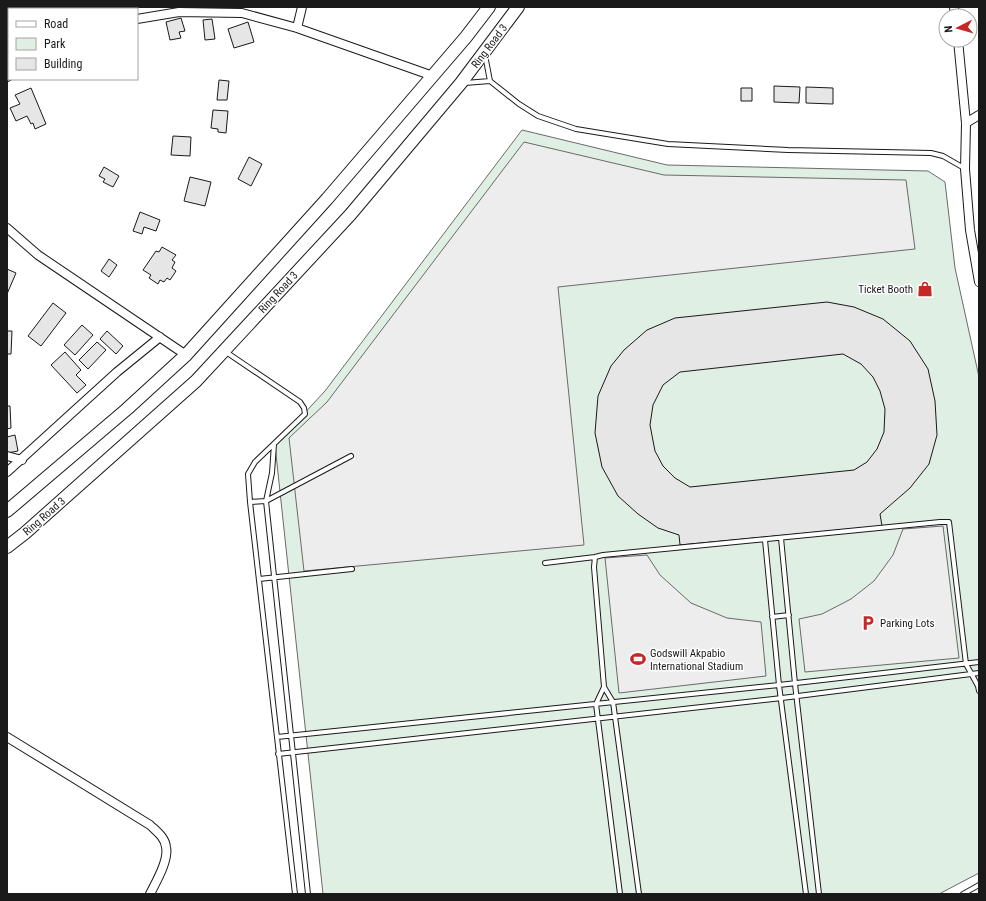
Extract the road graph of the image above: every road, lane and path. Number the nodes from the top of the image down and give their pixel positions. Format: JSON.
{"nodes":[{"id":1,"x":253,"y":7,"type":"edge"},
{"id":2,"x":302,"y":7,"type":"edge"},
{"id":3,"x":489,"y":7,"type":"edge"},
{"id":4,"x":518,"y":7,"type":"edge"},
{"id":5,"x":251,"y":16,"type":"junction"},
{"id":6,"x":138,"y":19,"type":"edge"},
{"id":7,"x":297,"y":28,"type":"junction"},
{"id":8,"x":959,"y":48,"type":"edge"},
{"id":9,"x":484,"y":53,"type":"junction"},
{"id":10,"x":433,"y":76,"type":"junction"},
{"id":11,"x":490,"y":82,"type":"junction"},
{"id":12,"x":461,"y":83,"type":"junction"},
{"id":13,"x":979,"y":115,"type":"edge"},
{"id":14,"x":966,"y":123,"type":"junction"},
{"id":15,"x":964,"y":169,"type":"junction"},
{"id":16,"x":7,"y":228,"type":"edge"},
{"id":17,"x":979,"y":282,"type":"edge"},
{"id":18,"x":160,"y":337,"type":"junction"},
{"id":19,"x":224,"y":350,"type":"junction"},
{"id":20,"x":186,"y":355,"type":"junction"},
{"id":21,"x":274,"y":443,"type":"junction"},
{"id":22,"x":7,"y":456,"type":"edge"},
{"id":23,"x":351,"y":456,"type":"dead end"},
{"id":24,"x":22,"y":460,"type":"junction"},
{"id":25,"x":7,"y":472,"type":"edge"},
{"id":26,"x":266,"y":501,"type":"junction"},
{"id":27,"x":250,"y":502,"type":"junction"},
{"id":28,"x":7,"y":511,"type":"edge"},
{"id":29,"x":781,"y":538,"type":"junction"},
{"id":30,"x":765,"y":540,"type":"junction"},
{"id":31,"x":7,"y":547,"type":"edge"},
{"id":32,"x":595,"y":557,"type":"junction"},
{"id":33,"x":545,"y":563,"type":"dead end"},
{"id":34,"x":352,"y":569,"type":"dead end"},
{"id":35,"x":274,"y":577,"type":"junction"},
{"id":36,"x":259,"y":579,"type":"junction"},
{"id":37,"x":789,"y":615,"type":"junction"},
{"id":38,"x":772,"y":617,"type":"junction"},
{"id":39,"x":979,"y":662,"type":"edge"},
{"id":40,"x":966,"y":664,"type":"junction"},
{"id":41,"x":979,"y":673,"type":"edge"},
{"id":42,"x":971,"y":674,"type":"junction"},
{"id":43,"x":795,"y":684,"type":"junction"},
{"id":44,"x":779,"y":685,"type":"junction"},
{"id":45,"x":604,"y":688,"type":"junction"},
{"id":46,"x":979,"y":691,"type":"edge"},
{"id":47,"x":797,"y":696,"type":"junction"},
{"id":48,"x":782,"y":698,"type":"junction"},
{"id":49,"x":613,"y":702,"type":"junction"},
{"id":50,"x":596,"y":704,"type":"junction"},
{"id":51,"x":615,"y":717,"type":"junction"},
{"id":52,"x":598,"y":718,"type":"junction"},
{"id":53,"x":292,"y":735,"type":"junction"},
{"id":54,"x":277,"y":737,"type":"junction"},
{"id":55,"x":7,"y":738,"type":"edge"},
{"id":56,"x":294,"y":752,"type":"junction"},
{"id":57,"x":278,"y":754,"type":"junction"},
{"id":58,"x":979,"y":885,"type":"edge"},
{"id":59,"x":150,"y":894,"type":"edge"},
{"id":60,"x":295,"y":894,"type":"edge"},
{"id":61,"x":308,"y":894,"type":"edge"},
{"id":62,"x":620,"y":894,"type":"edge"},
{"id":63,"x":639,"y":894,"type":"edge"},
{"id":64,"x":806,"y":894,"type":"edge"},
{"id":65,"x":819,"y":894,"type":"edge"},
{"id":66,"x":963,"y":894,"type":"edge"}],
"edges":[{"from":1,"to":5,"type":"street"},
{"from":2,"to":7,"type":"street"},
{"from":3,"to":10,"type":"main road"},
{"from":4,"to":9,"type":"main road","name":"Ring Road 3"},
{"from":5,"to":6,"type":"street"},
{"from":5,"to":7,"type":"street"},
{"from":7,"to":10,"type":"street"},
{"from":8,"to":14,"type":"street"},
{"from":9,"to":11,"type":"lane"},
{"from":9,"to":12,"type":"main road","name":"Ring Road 3"},
{"from":10,"to":20,"type":"main road"},
{"from":11,"to":12,"type":"lane"},
{"from":11,"to":15,"type":"lane"},
{"from":12,"to":19,"type":"main road","name":"Ring Road 3"},
{"from":13,"to":14,"type":"street"},
{"from":14,"to":15,"type":"street"},
{"from":15,"to":17,"type":"street"},
{"from":16,"to":18,"type":"street"},
{"from":18,"to":20,"type":"street"},
{"from":18,"to":24,"type":"street"},
{"from":19,"to":21,"type":"lane"},
{"from":19,"to":31,"type":"main road","name":"Ring Road 3"},
{"from":20,"to":28,"type":"main road"},
{"from":21,"to":26,"type":"lane"},
{"from":21,"to":27,"type":"lane"},
{"from":22,"to":24,"type":"street"},
{"from":23,"to":26,"type":"lane"},
{"from":24,"to":25,"type":"street"},
{"from":26,"to":27,"type":"lane"},
{"from":26,"to":35,"type":"lane"},
{"from":27,"to":36,"type":"lane"},
{"from":29,"to":30,"type":"lane"},
{"from":29,"to":37,"type":"lane"},
{"from":29,"to":40,"type":"lane"},
{"from":30,"to":32,"type":"lane"},
{"from":30,"to":38,"type":"lane"},
{"from":32,"to":33,"type":"lane"},
{"from":32,"to":45,"type":"lane"},
{"from":34,"to":35,"type":"lane"},
{"from":35,"to":36,"type":"lane"},
{"from":35,"to":53,"type":"lane"},
{"from":36,"to":54,"type":"lane"},
{"from":37,"to":38,"type":"lane"},
{"from":37,"to":43,"type":"lane"},
{"from":38,"to":44,"type":"lane"},
{"from":39,"to":40,"type":"lane"},
{"from":40,"to":42,"type":"lane"},
{"from":40,"to":43,"type":"lane"},
{"from":41,"to":42,"type":"lane"},
{"from":42,"to":46,"type":"lane"},
{"from":42,"to":47,"type":"lane"},
{"from":43,"to":44,"type":"lane"},
{"from":43,"to":47,"type":"lane"},
{"from":44,"to":48,"type":"lane"},
{"from":44,"to":49,"type":"lane"},
{"from":45,"to":49,"type":"lane"},
{"from":45,"to":50,"type":"lane"},
{"from":47,"to":48,"type":"lane"},
{"from":47,"to":65,"type":"lane"},
{"from":48,"to":51,"type":"lane"},
{"from":48,"to":64,"type":"lane"},
{"from":49,"to":50,"type":"lane"},
{"from":49,"to":51,"type":"lane"},
{"from":50,"to":52,"type":"lane"},
{"from":50,"to":53,"type":"lane"},
{"from":51,"to":52,"type":"lane"},
{"from":51,"to":63,"type":"lane"},
{"from":52,"to":56,"type":"lane"},
{"from":52,"to":62,"type":"lane"},
{"from":53,"to":54,"type":"lane"},
{"from":53,"to":56,"type":"lane"},
{"from":54,"to":57,"type":"lane"},
{"from":55,"to":59,"type":"street"},
{"from":56,"to":57,"type":"lane"},
{"from":56,"to":61,"type":"lane"},
{"from":57,"to":60,"type":"lane"},
{"from":58,"to":66,"type":"lane"}]}
